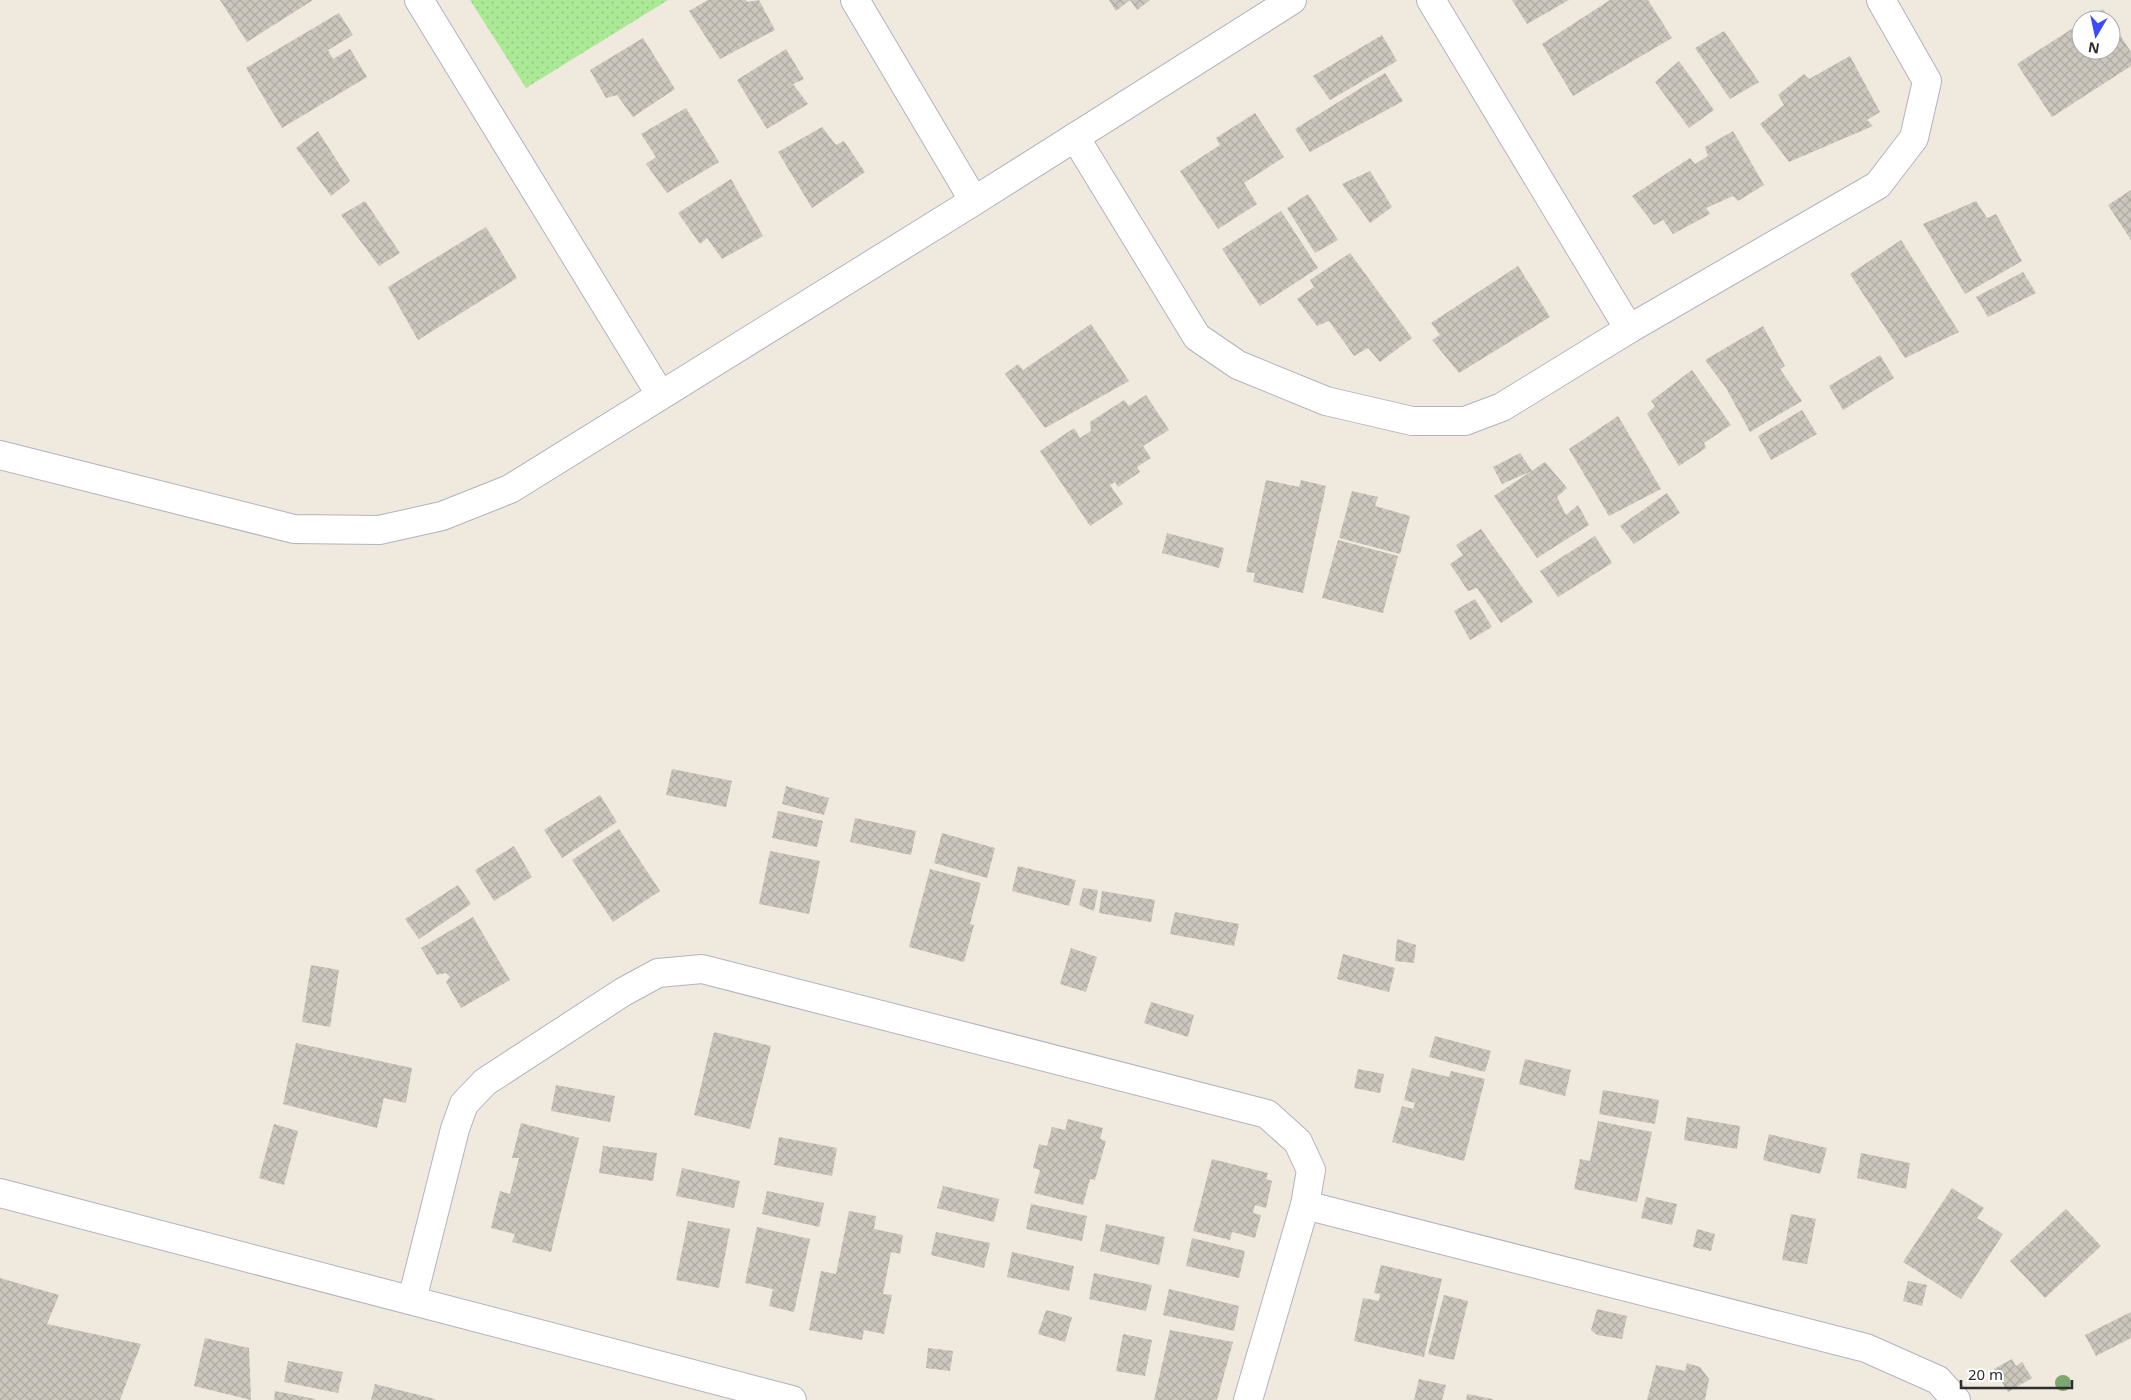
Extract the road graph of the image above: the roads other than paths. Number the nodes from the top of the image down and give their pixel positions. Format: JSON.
{"nodes":[{"id":1,"x":419,"y":0,"type":"edge"},
{"id":2,"x":855,"y":0,"type":"edge"},
{"id":3,"x":1292,"y":0,"type":"edge"},
{"id":4,"x":1432,"y":0,"type":"edge"},
{"id":5,"x":1881,"y":0,"type":"edge"},
{"id":6,"x":1075,"y":137,"type":"junction"},
{"id":7,"x":974,"y":201,"type":"junction"},
{"id":8,"x":1629,"y":329,"type":"junction"},
{"id":9,"x":660,"y":394,"type":"junction"},
{"id":10,"x":0,"y":455,"type":"edge"},
{"id":11,"x":0,"y":1193,"type":"edge"},
{"id":12,"x":1305,"y":1206,"type":"junction"},
{"id":13,"x":412,"y":1300,"type":"junction"},
{"id":14,"x":792,"y":1400,"type":"edge"},
{"id":15,"x":1248,"y":1400,"type":"edge"},
{"id":16,"x":1956,"y":1400,"type":"edge"}],
"edges":[{"from":1,"to":9,"type":"street"},
{"from":2,"to":7,"type":"street"},
{"from":3,"to":6,"type":"street"},
{"from":4,"to":8,"type":"street"},
{"from":5,"to":8,"type":"street"},
{"from":6,"to":7,"type":"street"},
{"from":6,"to":8,"type":"street"},
{"from":7,"to":9,"type":"street"},
{"from":9,"to":10,"type":"street"},
{"from":11,"to":13,"type":"street"},
{"from":12,"to":13,"type":"street"},
{"from":12,"to":15,"type":"street"},
{"from":12,"to":16,"type":"street"},
{"from":13,"to":14,"type":"street"}]}
